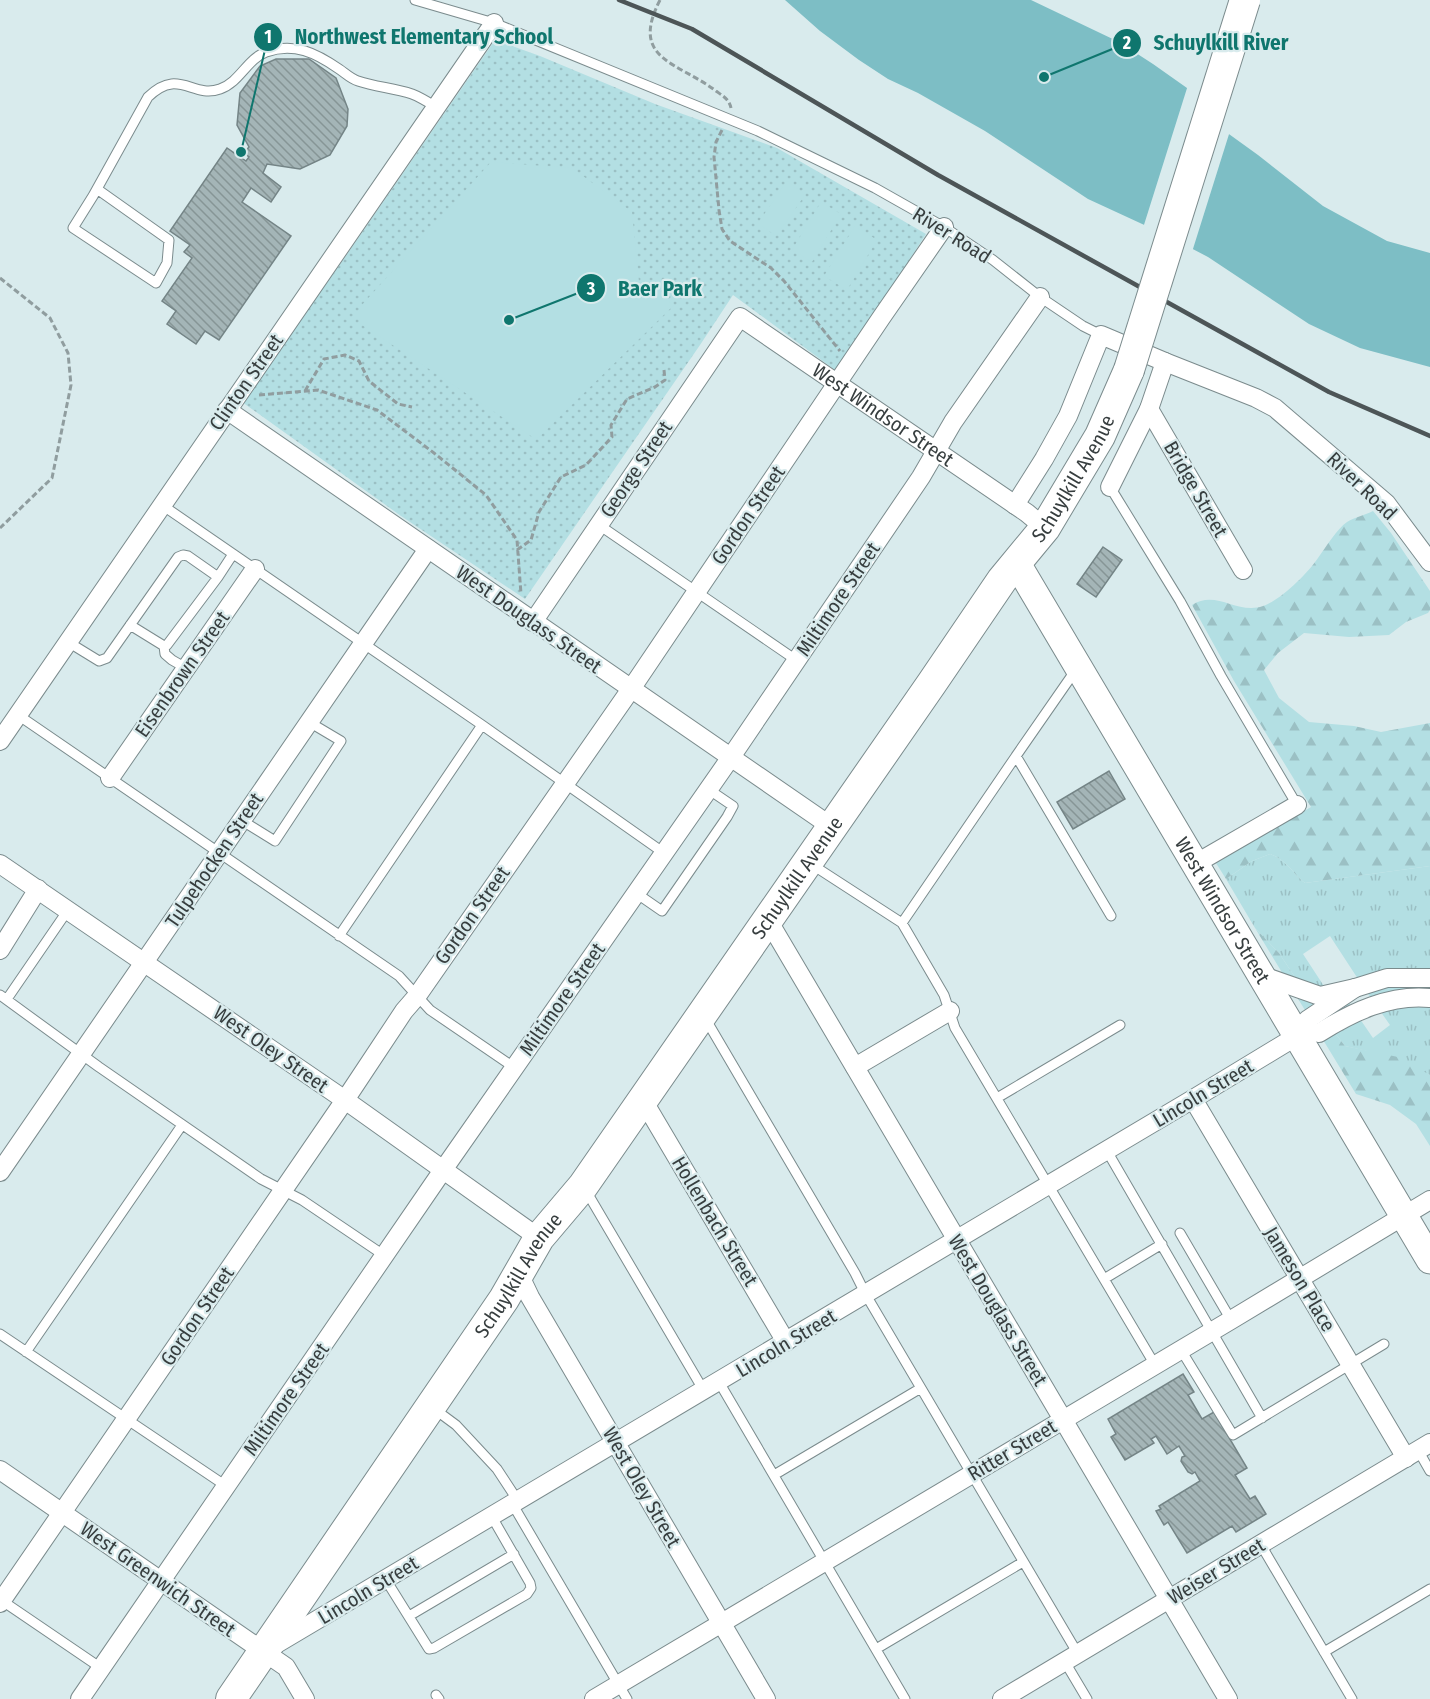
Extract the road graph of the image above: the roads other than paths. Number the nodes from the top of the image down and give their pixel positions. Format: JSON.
{"nodes":[{"id":1,"x":415,"y":0,"type":"edge"},
{"id":2,"x":1245,"y":0,"type":"edge"},
{"id":3,"x":494,"y":23,"type":"junction"},
{"id":4,"x":436,"y":107,"type":"junction"},
{"id":5,"x":97,"y":189,"type":"junction"},
{"id":6,"x":944,"y":227,"type":"junction"},
{"id":7,"x":1040,"y":297,"type":"junction"},
{"id":8,"x":740,"y":317,"type":"joint"},
{"id":9,"x":1101,"y":335,"type":"junction"},
{"id":10,"x":1165,"y":363,"type":"junction"},
{"id":11,"x":837,"y":384,"type":"junction"},
{"id":12,"x":231,"y":403,"type":"junction"},
{"id":13,"x":1149,"y":409,"type":"junction"},
{"id":14,"x":936,"y":451,"type":"junction"},
{"id":15,"x":1110,"y":487,"type":"joint"},
{"id":16,"x":162,"y":505,"type":"junction"},
{"id":17,"x":1029,"y":515,"type":"junction"},
{"id":18,"x":598,"y":525,"type":"junction"},
{"id":19,"x":428,"y":549,"type":"junction"},
{"id":20,"x":233,"y":554,"type":"junction"},
{"id":21,"x":1016,"y":562,"type":"junction"},
{"id":22,"x":1430,"y":562,"type":"edge"},
{"id":23,"x":255,"y":569,"type":"junction"},
{"id":24,"x":1243,"y":570,"type":"dead end"},
{"id":25,"x":218,"y":577,"type":"junction"},
{"id":26,"x":696,"y":591,"type":"junction"},
{"id":27,"x":528,"y":618,"type":"junction"},
{"id":28,"x":130,"y":625,"type":"junction"},
{"id":29,"x":68,"y":642,"type":"junction"},
{"id":30,"x":363,"y":643,"type":"junction"},
{"id":31,"x":164,"y":646,"type":"junction"},
{"id":32,"x":796,"y":660,"type":"junction"},
{"id":33,"x":1078,"y":666,"type":"junction"},
{"id":34,"x":186,"y":668,"type":"junction"},
{"id":35,"x":631,"y":689,"type":"junction"},
{"id":36,"x":18,"y":715,"type":"junction"},
{"id":37,"x":309,"y":722,"type":"junction"},
{"id":38,"x":482,"y":725,"type":"junction"},
{"id":39,"x":0,"y":741,"type":"edge"},
{"id":40,"x":1016,"y":756,"type":"junction"},
{"id":41,"x":731,"y":757,"type":"junction"},
{"id":42,"x":110,"y":778,"type":"junction"},
{"id":43,"x":564,"y":783,"type":"junction"},
{"id":44,"x":708,"y":789,"type":"junction"},
{"id":45,"x":1297,"y":805,"type":"joint"},
{"id":46,"x":241,"y":820,"type":"junction"},
{"id":47,"x":832,"y":827,"type":"junction"},
{"id":48,"x":219,"y":853,"type":"junction"},
{"id":49,"x":664,"y":854,"type":"junction"},
{"id":50,"x":808,"y":862,"type":"junction"},
{"id":51,"x":0,"y":864,"type":"edge"},
{"id":52,"x":1196,"y":864,"type":"junction"},
{"id":53,"x":38,"y":889,"type":"junction"},
{"id":54,"x":636,"y":893,"type":"junction"},
{"id":55,"x":68,"y":910,"type":"junction"},
{"id":56,"x":1111,"y":916,"type":"dead end"},
{"id":57,"x":768,"y":920,"type":"junction"},
{"id":58,"x":902,"y":923,"type":"junction"},
{"id":59,"x":339,"y":936,"type":"junction"},
{"id":60,"x":0,"y":950,"type":"edge"},
{"id":61,"x":144,"y":962,"type":"junction"},
{"id":62,"x":1263,"y":976,"type":"junction"},
{"id":63,"x":1430,"y":978,"type":"edge"},
{"id":64,"x":1355,"y":988,"type":"junction"},
{"id":65,"x":417,"y":996,"type":"junction"},
{"id":66,"x":3,"y":997,"type":"edge"},
{"id":67,"x":1430,"y":998,"type":"edge"},
{"id":68,"x":950,"y":1011,"type":"junction"},
{"id":69,"x":702,"y":1013,"type":"junction"},
{"id":70,"x":1120,"y":1025,"type":"dead end"},
{"id":71,"x":1301,"y":1033,"type":"junction"},
{"id":72,"x":81,"y":1054,"type":"junction"},
{"id":73,"x":855,"y":1067,"type":"junction"},
{"id":74,"x":515,"y":1068,"type":"junction"},
{"id":75,"x":997,"y":1098,"type":"junction"},
{"id":76,"x":345,"y":1100,"type":"junction"},
{"id":77,"x":643,"y":1100,"type":"junction"},
{"id":78,"x":1193,"y":1100,"type":"junction"},
{"id":79,"x":182,"y":1125,"type":"junction"},
{"id":80,"x":1107,"y":1151,"type":"junction"},
{"id":81,"x":443,"y":1170,"type":"junction"},
{"id":82,"x":0,"y":1172,"type":"edge"},
{"id":83,"x":583,"y":1186,"type":"junction"},
{"id":84,"x":1049,"y":1186,"type":"junction"},
{"id":85,"x":283,"y":1190,"type":"junction"},
{"id":86,"x":1430,"y":1200,"type":"edge"},
{"id":87,"x":1404,"y":1216,"type":"junction"},
{"id":88,"x":1180,"y":1233,"type":"dead end"},
{"id":89,"x":539,"y":1238,"type":"junction"},
{"id":90,"x":957,"y":1241,"type":"junction"},
{"id":91,"x":1162,"y":1244,"type":"junction"},
{"id":92,"x":385,"y":1256,"type":"junction"},
{"id":93,"x":1430,"y":1260,"type":"edge"},
{"id":94,"x":519,"y":1274,"type":"junction"},
{"id":95,"x":1299,"y":1278,"type":"junction"},
{"id":96,"x":1104,"y":1279,"type":"junction"},
{"id":97,"x":866,"y":1295,"type":"junction"},
{"id":98,"x":1231,"y":1320,"type":"junction"},
{"id":99,"x":1213,"y":1331,"type":"junction"},
{"id":100,"x":0,"y":1334,"type":"edge"},
{"id":101,"x":786,"y":1342,"type":"junction"},
{"id":102,"x":1384,"y":1344,"type":"dead end"},
{"id":103,"x":1181,"y":1350,"type":"junction"},
{"id":104,"x":27,"y":1352,"type":"junction"},
{"id":105,"x":1155,"y":1365,"type":"junction"},
{"id":106,"x":1351,"y":1365,"type":"junction"},
{"id":107,"x":712,"y":1387,"type":"junction"},
{"id":108,"x":921,"y":1388,"type":"junction"},
{"id":109,"x":431,"y":1407,"type":"junction"},
{"id":110,"x":1262,"y":1418,"type":"junction"},
{"id":111,"x":126,"y":1419,"type":"junction"},
{"id":112,"x":1063,"y":1420,"type":"junction"},
{"id":113,"x":616,"y":1444,"type":"junction"},
{"id":114,"x":1418,"y":1450,"type":"edge"},
{"id":115,"x":0,"y":1470,"type":"edge"},
{"id":116,"x":1430,"y":1470,"type":"edge"},
{"id":117,"x":971,"y":1474,"type":"junction"},
{"id":118,"x":774,"y":1475,"type":"junction"},
{"id":119,"x":226,"y":1486,"type":"junction"},
{"id":120,"x":515,"y":1503,"type":"junction"},
{"id":121,"x":62,"y":1512,"type":"junction"},
{"id":122,"x":492,"y":1517,"type":"junction"},
{"id":123,"x":1260,"y":1545,"type":"junction"},
{"id":124,"x":514,"y":1554,"type":"junction"},
{"id":125,"x":825,"y":1562,"type":"junction"},
{"id":126,"x":1023,"y":1562,"type":"junction"},
{"id":127,"x":386,"y":1580,"type":"junction"},
{"id":128,"x":161,"y":1581,"type":"junction"},
{"id":129,"x":1430,"y":1589,"type":"edge"},
{"id":130,"x":1169,"y":1599,"type":"junction"},
{"id":131,"x":0,"y":1601,"type":"edge"},
{"id":132,"x":409,"y":1616,"type":"junction"},
{"id":133,"x":722,"y":1623,"type":"junction"},
{"id":134,"x":876,"y":1649,"type":"junction"},
{"id":135,"x":264,"y":1652,"type":"junction"},
{"id":136,"x":1324,"y":1652,"type":"junction"},
{"id":137,"x":1071,"y":1658,"type":"junction"},
{"id":138,"x":100,"y":1668,"type":"junction"},
{"id":139,"x":623,"y":1692,"type":"edge"},
{"id":140,"x":80,"y":1699,"type":"edge"},
{"id":141,"x":231,"y":1699,"type":"edge"},
{"id":142,"x":305,"y":1699,"type":"edge"},
{"id":143,"x":594,"y":1699,"type":"edge"},
{"id":144,"x":766,"y":1699,"type":"edge"},
{"id":145,"x":905,"y":1699,"type":"edge"},
{"id":146,"x":1002,"y":1699,"type":"edge"},
{"id":147,"x":1087,"y":1699,"type":"edge"},
{"id":148,"x":1228,"y":1699,"type":"edge"},
{"id":149,"x":1352,"y":1699,"type":"edge"}],
"edges":[{"from":1,"to":3,"type":"lane","name":"River Road"},
{"from":2,"to":17,"type":"main road","name":"Schuylkill Avenue","bridge":true},
{"from":3,"to":4,"type":"street","name":"Clinton Street"},
{"from":3,"to":6,"type":"lane","name":"River Road"},
{"from":4,"to":5,"type":"lane"},
{"from":4,"to":12,"type":"street","name":"Clinton Street"},
{"from":5,"to":5,"type":"lane"},
{"from":6,"to":7,"type":"lane","name":"River Road"},
{"from":6,"to":11,"type":"street","name":"Gordon Street"},
{"from":7,"to":9,"type":"lane","name":"River Road"},
{"from":7,"to":14,"type":"street","name":"Miltimore Street"},
{"from":8,"to":11,"type":"street","name":"West Windsor Street"},
{"from":8,"to":18,"type":"street","name":"George Street"},
{"from":9,"to":10,"type":"street","name":"River Road"},
{"from":9,"to":17,"type":"street","name":"Schuylkill Avenue"},
{"from":10,"to":13,"type":"street","name":"Schuylkill Avenue"},
{"from":10,"to":22,"type":"street","name":"River Road"},
{"from":11,"to":14,"type":"street","name":"West Windsor Street"},
{"from":11,"to":26,"type":"street","name":"Gordon Street"},
{"from":12,"to":16,"type":"street","name":"Clinton Street"},
{"from":12,"to":19,"type":"street","name":"West Douglass Street"},
{"from":13,"to":15,"type":"street","name":"Schuylkill Avenue"},
{"from":13,"to":24,"type":"street","name":"Bridge Street"},
{"from":14,"to":17,"type":"street","name":"West Windsor Street"},
{"from":14,"to":32,"type":"street","name":"Miltimore Street"},
{"from":15,"to":45,"type":"lane"},
{"from":16,"to":20,"type":"lane"},
{"from":16,"to":29,"type":"street","name":"Clinton Street"},
{"from":17,"to":21,"type":"main road","name":"Schuylkill Avenue"},
{"from":18,"to":26,"type":"lane"},
{"from":18,"to":27,"type":"street","name":"George Street"},
{"from":19,"to":27,"type":"street","name":"West Douglass Street"},
{"from":19,"to":30,"type":"street","name":"Tulpehocken Street"},
{"from":20,"to":23,"type":"lane"},
{"from":20,"to":25,"type":"lane"},
{"from":21,"to":33,"type":"main road","name":"West Windsor Street"},
{"from":21,"to":47,"type":"main road","name":"Schuylkill Avenue"},
{"from":23,"to":30,"type":"lane"},
{"from":23,"to":34,"type":"street","name":"Eisenbrown Street"},
{"from":25,"to":28,"type":"lane"},
{"from":25,"to":31,"type":"lane"},
{"from":26,"to":32,"type":"lane"},
{"from":26,"to":35,"type":"street","name":"Gordon Street"},
{"from":27,"to":35,"type":"street","name":"West Douglass Street"},
{"from":28,"to":29,"type":"lane"},
{"from":28,"to":31,"type":"lane"},
{"from":29,"to":36,"type":"street","name":"Clinton Street"},
{"from":30,"to":37,"type":"street","name":"Tulpehocken Street"},
{"from":30,"to":38,"type":"lane"},
{"from":31,"to":34,"type":"lane"},
{"from":32,"to":41,"type":"street","name":"Miltimore Street"},
{"from":33,"to":40,"type":"lane"},
{"from":33,"to":52,"type":"main road","name":"West Windsor Street"},
{"from":34,"to":42,"type":"street","name":"Eisenbrown Street"},
{"from":35,"to":41,"type":"street","name":"West Douglass Street"},
{"from":35,"to":43,"type":"street","name":"Gordon Street"},
{"from":36,"to":39,"type":"street","name":"Clinton Street"},
{"from":36,"to":42,"type":"lane"},
{"from":37,"to":46,"type":"street","name":"Tulpehocken Street"},
{"from":37,"to":46,"type":"lane"},
{"from":38,"to":43,"type":"lane"},
{"from":38,"to":59,"type":"lane"},
{"from":40,"to":56,"type":"lane"},
{"from":40,"to":58,"type":"lane"},
{"from":41,"to":44,"type":"street","name":"Miltimore Street"},
{"from":41,"to":47,"type":"street","name":"West Douglass Street"},
{"from":42,"to":48,"type":"lane"},
{"from":43,"to":49,"type":"lane"},
{"from":43,"to":65,"type":"street","name":"Gordon Street"},
{"from":44,"to":49,"type":"street","name":"Miltimore Street"},
{"from":44,"to":54,"type":"lane"},
{"from":45,"to":52,"type":"street"},
{"from":46,"to":48,"type":"street","name":"Tulpehocken Street"},
{"from":47,"to":50,"type":"main road","name":"Schuylkill Avenue"},
{"from":48,"to":59,"type":"lane"},
{"from":48,"to":61,"type":"street","name":"Tulpehocken Street"},
{"from":49,"to":54,"type":"street","name":"Miltimore Street"},
{"from":50,"to":57,"type":"main road","name":"Schuylkill Avenue"},
{"from":50,"to":58,"type":"lane"},
{"from":51,"to":53,"type":"street","name":"West Oley Street"},
{"from":52,"to":62,"type":"main road","name":"West Windsor Street"},
{"from":53,"to":55,"type":"street","name":"West Oley Street"},
{"from":53,"to":60,"type":"street"},
{"from":54,"to":74,"type":"street","name":"Miltimore Street"},
{"from":55,"to":61,"type":"street","name":"West Oley Street"},
{"from":55,"to":66,"type":"lane"},
{"from":57,"to":69,"type":"main road","name":"Schuylkill Avenue"},
{"from":57,"to":73,"type":"street","name":"West Douglass Street"},
{"from":58,"to":68,"type":"lane"},
{"from":59,"to":65,"type":"lane"},
{"from":61,"to":72,"type":"street","name":"Tulpehocken Street"},
{"from":61,"to":76,"type":"street","name":"West Oley Street"},
{"from":62,"to":64,"type":"street","name":"Lincoln Street"},
{"from":62,"to":71,"type":"main road","name":"West Windsor Street"},
{"from":63,"to":64,"type":"street","name":"Lincoln Street"},
{"from":64,"to":71,"type":"street","name":"Lincoln Street"},
{"from":65,"to":74,"type":"lane"},
{"from":65,"to":76,"type":"street","name":"Gordon Street"},
{"from":66,"to":72,"type":"lane"},
{"from":67,"to":71,"type":"street","name":"Lincoln Street"},
{"from":68,"to":73,"type":"street"},
{"from":68,"to":75,"type":"lane"},
{"from":69,"to":77,"type":"main road","name":"Schuylkill Avenue"},
{"from":69,"to":97,"type":"lane"},
{"from":70,"to":75,"type":"lane"},
{"from":71,"to":78,"type":"street","name":"Lincoln Street"},
{"from":71,"to":87,"type":"main road","name":"West Windsor Street"},
{"from":72,"to":79,"type":"lane"},
{"from":72,"to":82,"type":"street","name":"Tulpehocken Street"},
{"from":73,"to":90,"type":"street","name":"West Douglass Street"},
{"from":74,"to":81,"type":"street","name":"Miltimore Street"},
{"from":75,"to":84,"type":"lane"},
{"from":76,"to":81,"type":"street","name":"West Oley Street"},
{"from":76,"to":85,"type":"street","name":"Gordon Street"},
{"from":77,"to":83,"type":"main road","name":"Schuylkill Avenue"},
{"from":77,"to":101,"type":"street","name":"Hollenbach Street"},
{"from":78,"to":80,"type":"street","name":"Lincoln Street"},
{"from":78,"to":95,"type":"street","name":"Jameson Place"},
{"from":79,"to":85,"type":"lane"},
{"from":79,"to":104,"type":"lane"},
{"from":80,"to":84,"type":"street","name":"Lincoln Street"},
{"from":80,"to":91,"type":"lane"},
{"from":81,"to":89,"type":"street","name":"West Oley Street"},
{"from":81,"to":92,"type":"street","name":"Miltimore Street"},
{"from":83,"to":89,"type":"main road","name":"Schuylkill Avenue"},
{"from":83,"to":107,"type":"lane"},
{"from":84,"to":90,"type":"street","name":"Lincoln Street"},
{"from":84,"to":96,"type":"lane"},
{"from":85,"to":92,"type":"lane"},
{"from":85,"to":111,"type":"street","name":"Gordon Street"},
{"from":86,"to":87,"type":"street","name":"Ritter Street"},
{"from":87,"to":93,"type":"main road","name":"West Windsor Street"},
{"from":87,"to":95,"type":"street","name":"Ritter Street"},
{"from":88,"to":98,"type":"lane"},
{"from":89,"to":94,"type":"main road","name":"Schuylkill Avenue"},
{"from":90,"to":97,"type":"street","name":"Lincoln Street"},
{"from":90,"to":112,"type":"street","name":"West Douglass Street"},
{"from":91,"to":96,"type":"lane"},
{"from":91,"to":99,"type":"lane"},
{"from":92,"to":119,"type":"street","name":"Miltimore Street"},
{"from":94,"to":109,"type":"main road","name":"Schuylkill Avenue"},
{"from":94,"to":113,"type":"street","name":"West Oley Street"},
{"from":95,"to":98,"type":"street","name":"Ritter Street"},
{"from":95,"to":106,"type":"street","name":"Jameson Place"},
{"from":96,"to":105,"type":"lane"},
{"from":97,"to":101,"type":"street","name":"Lincoln Street"},
{"from":97,"to":108,"type":"lane"},
{"from":98,"to":99,"type":"street","name":"Ritter Street"},
{"from":99,"to":103,"type":"street","name":"Ritter Street"},
{"from":99,"to":110,"type":"lane"},
{"from":100,"to":104,"type":"lane"},
{"from":101,"to":107,"type":"street","name":"Lincoln Street"},
{"from":102,"to":106,"type":"lane"},
{"from":103,"to":105,"type":"street","name":"Ritter Street"},
{"from":103,"to":110,"type":"lane"},
{"from":104,"to":111,"type":"lane"},
{"from":105,"to":112,"type":"street","name":"Ritter Street"},
{"from":106,"to":110,"type":"lane"},
{"from":106,"to":114,"type":"street","name":"Jameson Place"},
{"from":107,"to":113,"type":"street","name":"Lincoln Street"},
{"from":107,"to":118,"type":"lane"},
{"from":108,"to":117,"type":"lane"},
{"from":108,"to":118,"type":"lane"},
{"from":109,"to":120,"type":"lane"},
{"from":109,"to":135,"type":"main road","name":"Schuylkill Avenue"},
{"from":111,"to":119,"type":"lane"},
{"from":111,"to":121,"type":"street","name":"Gordon Street"},
{"from":112,"to":117,"type":"street","name":"Ritter Street"},
{"from":112,"to":130,"type":"street","name":"West Douglass Street"},
{"from":113,"to":120,"type":"street","name":"Lincoln Street"},
{"from":113,"to":133,"type":"street","name":"West Oley Street"},
{"from":114,"to":116,"type":"lane"},
{"from":114,"to":123,"type":"street","name":"Weiser Street"},
{"from":115,"to":121,"type":"street","name":"West Greenwich Street"},
{"from":117,"to":125,"type":"street","name":"Ritter Street"},
{"from":117,"to":126,"type":"lane"},
{"from":118,"to":125,"type":"lane"},
{"from":119,"to":128,"type":"street","name":"Miltimore Street"},
{"from":120,"to":122,"type":"street","name":"Lincoln Street"},
{"from":120,"to":139,"type":"lane"},
{"from":121,"to":128,"type":"street","name":"West Greenwich Street"},
{"from":121,"to":131,"type":"street","name":"Gordon Street"},
{"from":122,"to":124,"type":"lane"},
{"from":122,"to":127,"type":"street","name":"Lincoln Street"},
{"from":123,"to":130,"type":"street","name":"Weiser Street"},
{"from":123,"to":136,"type":"lane"},
{"from":124,"to":132,"type":"lane"},
{"from":124,"to":132,"type":"lane"},
{"from":125,"to":133,"type":"street","name":"Ritter Street"},
{"from":125,"to":134,"type":"lane"},
{"from":126,"to":134,"type":"lane"},
{"from":126,"to":137,"type":"lane"},
{"from":127,"to":132,"type":"lane"},
{"from":127,"to":135,"type":"street","name":"Lincoln Street"},
{"from":128,"to":135,"type":"street","name":"West Greenwich Street"},
{"from":128,"to":138,"type":"street","name":"Miltimore Street"},
{"from":129,"to":136,"type":"lane"},
{"from":130,"to":137,"type":"street","name":"Weiser Street"},
{"from":130,"to":148,"type":"street","name":"West Douglass Street"},
{"from":131,"to":138,"type":"lane"},
{"from":133,"to":139,"type":"street","name":"Ritter Street"},
{"from":133,"to":144,"type":"street","name":"West Oley Street"},
{"from":134,"to":145,"type":"lane"},
{"from":135,"to":141,"type":"main road","name":"Schuylkill Avenue"},
{"from":135,"to":142,"type":"street","name":"West Greenwich Street"},
{"from":136,"to":149,"type":"lane"},
{"from":137,"to":146,"type":"street","name":"Weiser Street"},
{"from":137,"to":147,"type":"lane"},
{"from":138,"to":140,"type":"street","name":"Miltimore Street"},
{"from":139,"to":143,"type":"street","name":"Ritter Street"}]}
